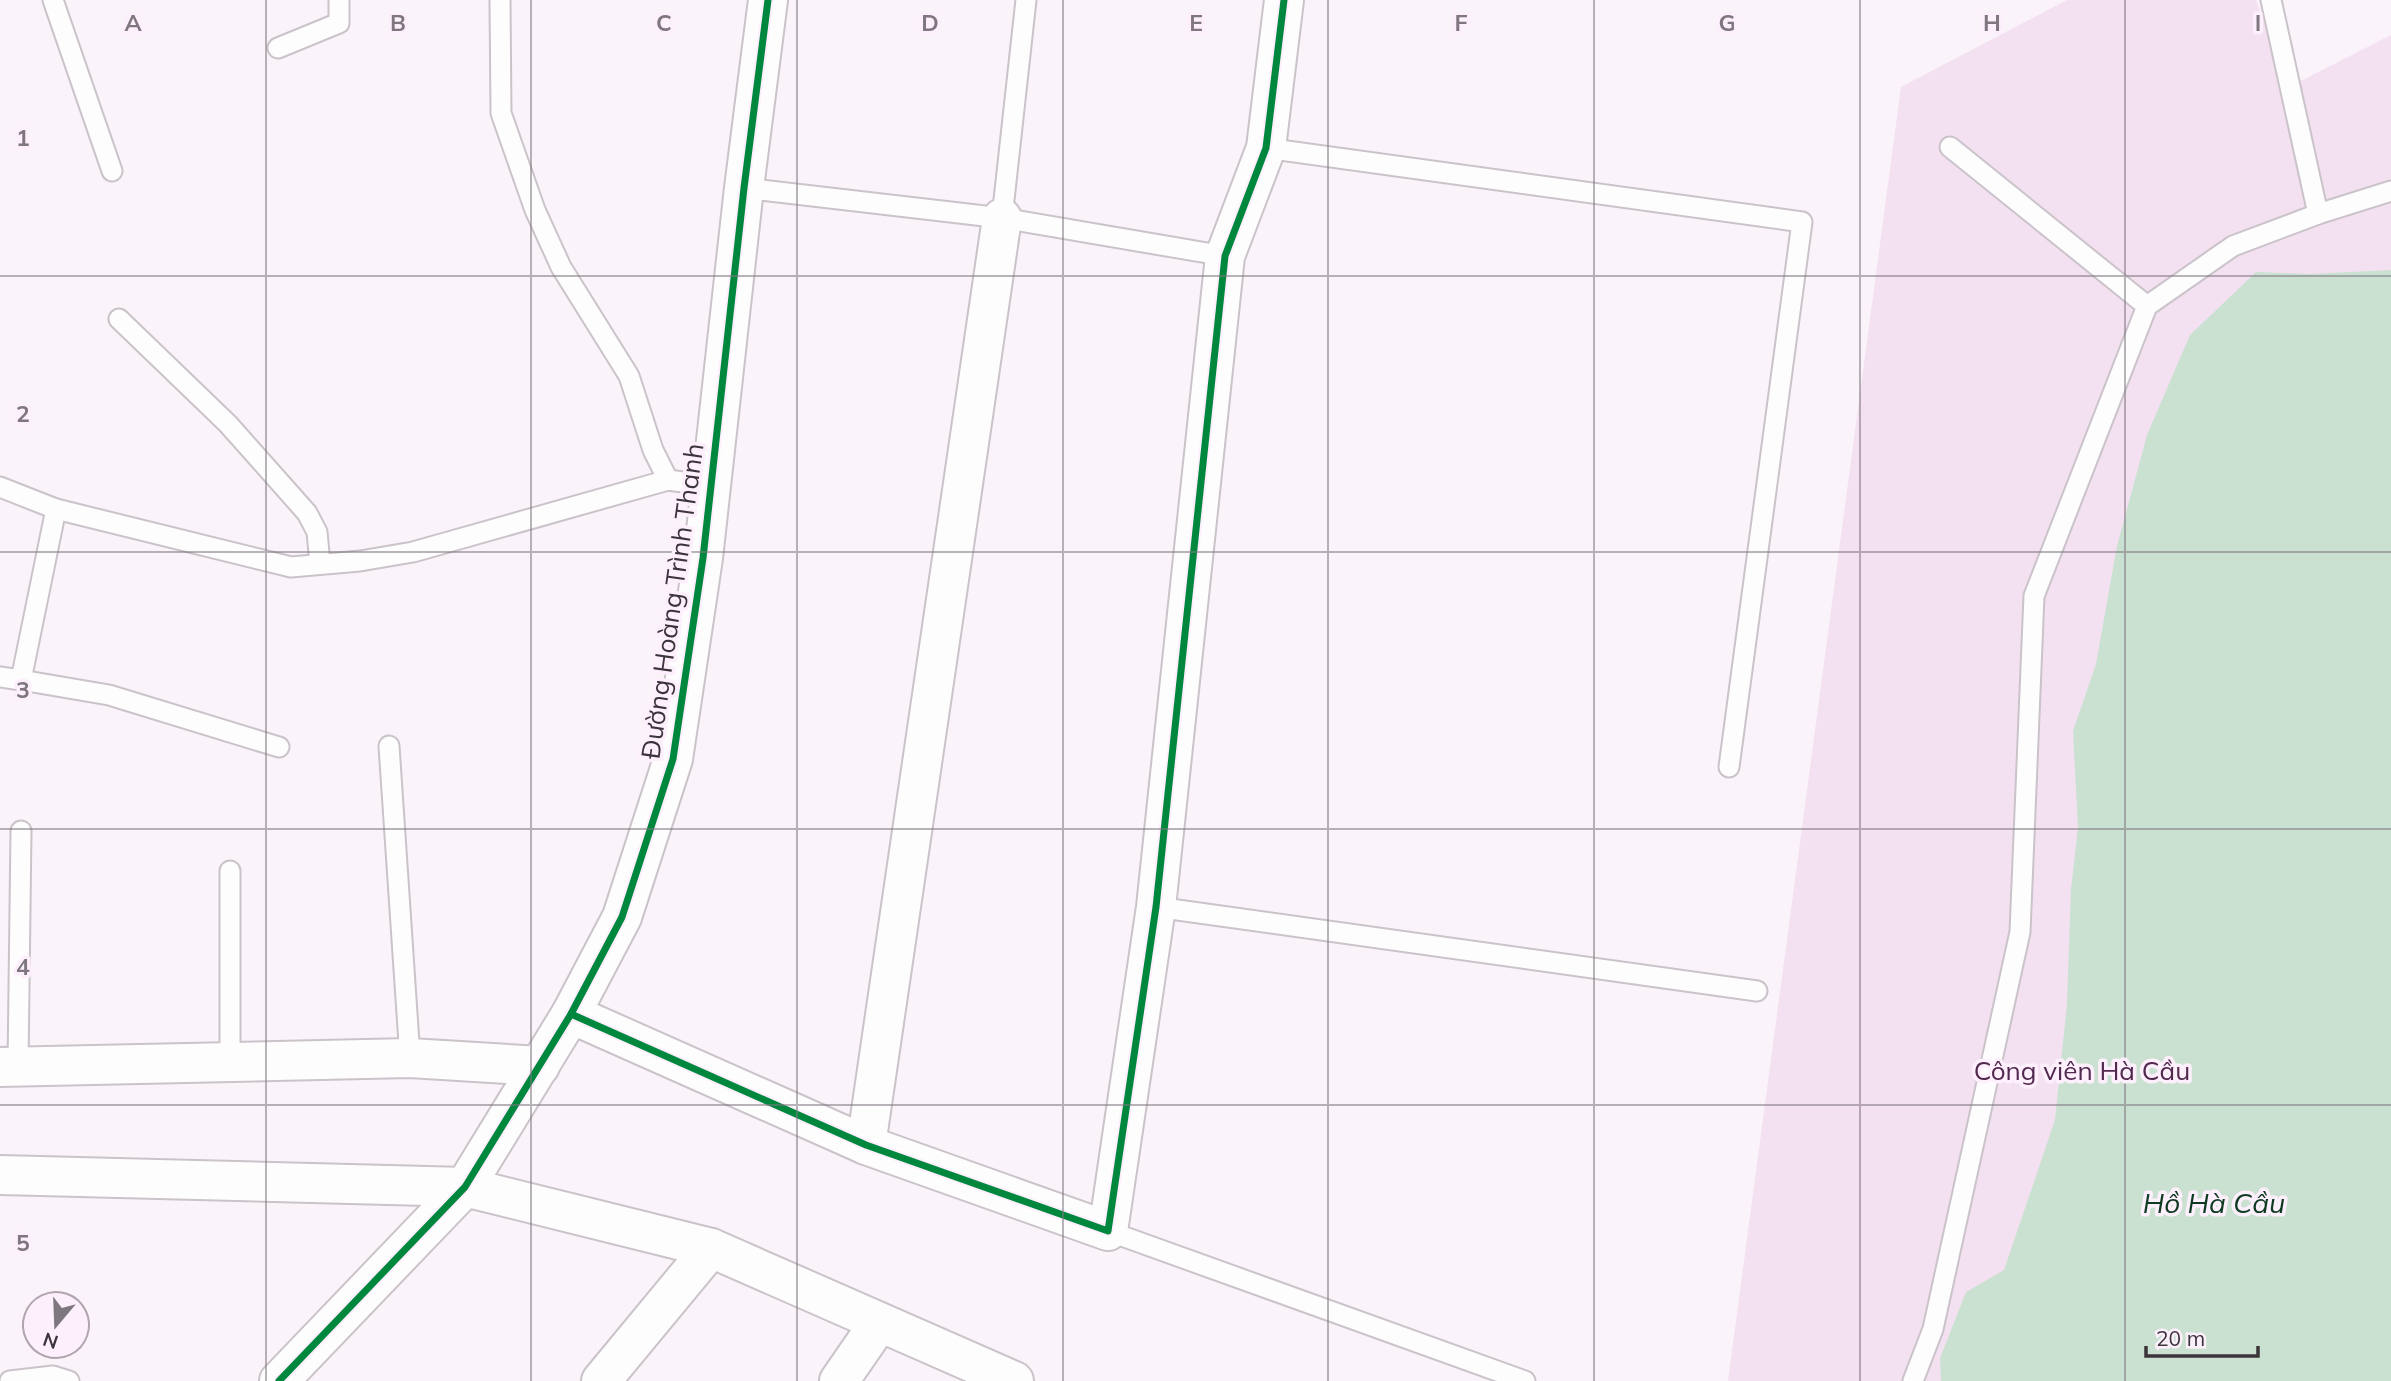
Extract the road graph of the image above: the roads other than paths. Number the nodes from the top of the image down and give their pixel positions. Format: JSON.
{"nodes":[{"id":1,"x":53,"y":0,"type":"edge"},
{"id":2,"x":339,"y":0,"type":"edge"},
{"id":3,"x":500,"y":0,"type":"edge"},
{"id":4,"x":768,"y":0,"type":"edge"},
{"id":5,"x":1026,"y":0,"type":"edge"},
{"id":6,"x":1284,"y":0,"type":"edge"},
{"id":7,"x":2270,"y":0,"type":"edge"},
{"id":8,"x":278,"y":48,"type":"dead end"},
{"id":9,"x":1950,"y":147,"type":"dead end"},
{"id":10,"x":1266,"y":148,"type":"junction"},
{"id":11,"x":112,"y":171,"type":"dead end"},
{"id":12,"x":744,"y":188,"type":"junction"},
{"id":13,"x":2391,"y":191,"type":"edge"},
{"id":14,"x":2318,"y":214,"type":"junction"},
{"id":15,"x":1002,"y":218,"type":"junction"},
{"id":16,"x":1226,"y":256,"type":"junction"},
{"id":17,"x":2147,"y":306,"type":"junction"},
{"id":18,"x":118,"y":319,"type":"dead end"},
{"id":19,"x":668,"y":480,"type":"junction"},
{"id":20,"x":712,"y":486,"type":"junction"},
{"id":21,"x":0,"y":487,"type":"edge"},
{"id":22,"x":56,"y":509,"type":"junction"},
{"id":23,"x":320,"y":564,"type":"junction"},
{"id":24,"x":0,"y":677,"type":"edge"},
{"id":25,"x":21,"y":680,"type":"junction"},
{"id":26,"x":389,"y":746,"type":"dead end"},
{"id":27,"x":279,"y":747,"type":"dead end"},
{"id":28,"x":1729,"y":767,"type":"dead end"},
{"id":29,"x":22,"y":831,"type":"dead end"},
{"id":30,"x":230,"y":871,"type":"dead end"},
{"id":31,"x":1156,"y":907,"type":"junction"},
{"id":32,"x":1757,"y":991,"type":"dead end"},
{"id":33,"x":571,"y":1014,"type":"junction"},
{"id":34,"x":410,"y":1058,"type":"junction"},
{"id":35,"x":230,"y":1063,"type":"junction"},
{"id":36,"x":9,"y":1066,"type":"edge"},
{"id":37,"x":540,"y":1066,"type":"junction"},
{"id":38,"x":866,"y":1145,"type":"junction"},
{"id":39,"x":0,"y":1175,"type":"edge"},
{"id":40,"x":465,"y":1187,"type":"junction"},
{"id":41,"x":1108,"y":1231,"type":"junction"},
{"id":42,"x":711,"y":1248,"type":"junction"},
{"id":43,"x":879,"y":1324,"type":"junction"},
{"id":44,"x":10,"y":1381,"type":"edge"},
{"id":45,"x":69,"y":1381,"type":"edge"},
{"id":46,"x":279,"y":1381,"type":"edge"},
{"id":47,"x":601,"y":1381,"type":"edge"},
{"id":48,"x":839,"y":1381,"type":"edge"},
{"id":49,"x":1014,"y":1381,"type":"edge"},
{"id":50,"x":1525,"y":1381,"type":"edge"},
{"id":51,"x":1913,"y":1381,"type":"edge"}],
"edges":[{"from":1,"to":11,"type":"lane"},
{"from":2,"to":8,"type":"lane"},
{"from":3,"to":19,"type":"lane"},
{"from":4,"to":12,"type":"street","name":"Đường Hoàng Trình Thanh"},
{"from":5,"to":15,"type":"lane"},
{"from":6,"to":10,"type":"street"},
{"from":7,"to":14,"type":"lane"},
{"from":9,"to":17,"type":"lane"},
{"from":10,"to":16,"type":"street"},
{"from":10,"to":28,"type":"lane"},
{"from":12,"to":15,"type":"lane"},
{"from":12,"to":20,"type":"street","name":"Đường Hoàng Trình Thanh"},
{"from":13,"to":14,"type":"lane"},
{"from":14,"to":17,"type":"lane"},
{"from":15,"to":16,"type":"lane"},
{"from":15,"to":38,"type":"street"},
{"from":16,"to":31,"type":"street"},
{"from":17,"to":51,"type":"lane"},
{"from":18,"to":23,"type":"lane"},
{"from":19,"to":20,"type":"lane"},
{"from":19,"to":23,"type":"lane"},
{"from":20,"to":33,"type":"street","name":"Đường Hoàng Trình Thanh"},
{"from":21,"to":22,"type":"lane"},
{"from":22,"to":23,"type":"lane"},
{"from":22,"to":25,"type":"lane"},
{"from":24,"to":25,"type":"lane"},
{"from":25,"to":27,"type":"lane"},
{"from":26,"to":34,"type":"lane"},
{"from":29,"to":36,"type":"lane"},
{"from":30,"to":35,"type":"lane"},
{"from":31,"to":32,"type":"lane"},
{"from":31,"to":41,"type":"street"},
{"from":33,"to":37,"type":"street","name":"Đường Hoàng Trình Thanh"},
{"from":33,"to":38,"type":"street"},
{"from":34,"to":35,"type":"street"},
{"from":34,"to":37,"type":"street"},
{"from":35,"to":36,"type":"street"},
{"from":37,"to":40,"type":"street","name":"Đường Hoàng Trình Thanh"},
{"from":38,"to":41,"type":"street"},
{"from":39,"to":40,"type":"street"},
{"from":40,"to":42,"type":"street"},
{"from":40,"to":46,"type":"street","name":"Đường Hoàng Trình Thanh"},
{"from":41,"to":50,"type":"lane"},
{"from":42,"to":43,"type":"street"},
{"from":42,"to":47,"type":"street"},
{"from":43,"to":48,"type":"street"},
{"from":43,"to":49,"type":"street"},
{"from":44,"to":45,"type":"lane"}]}
